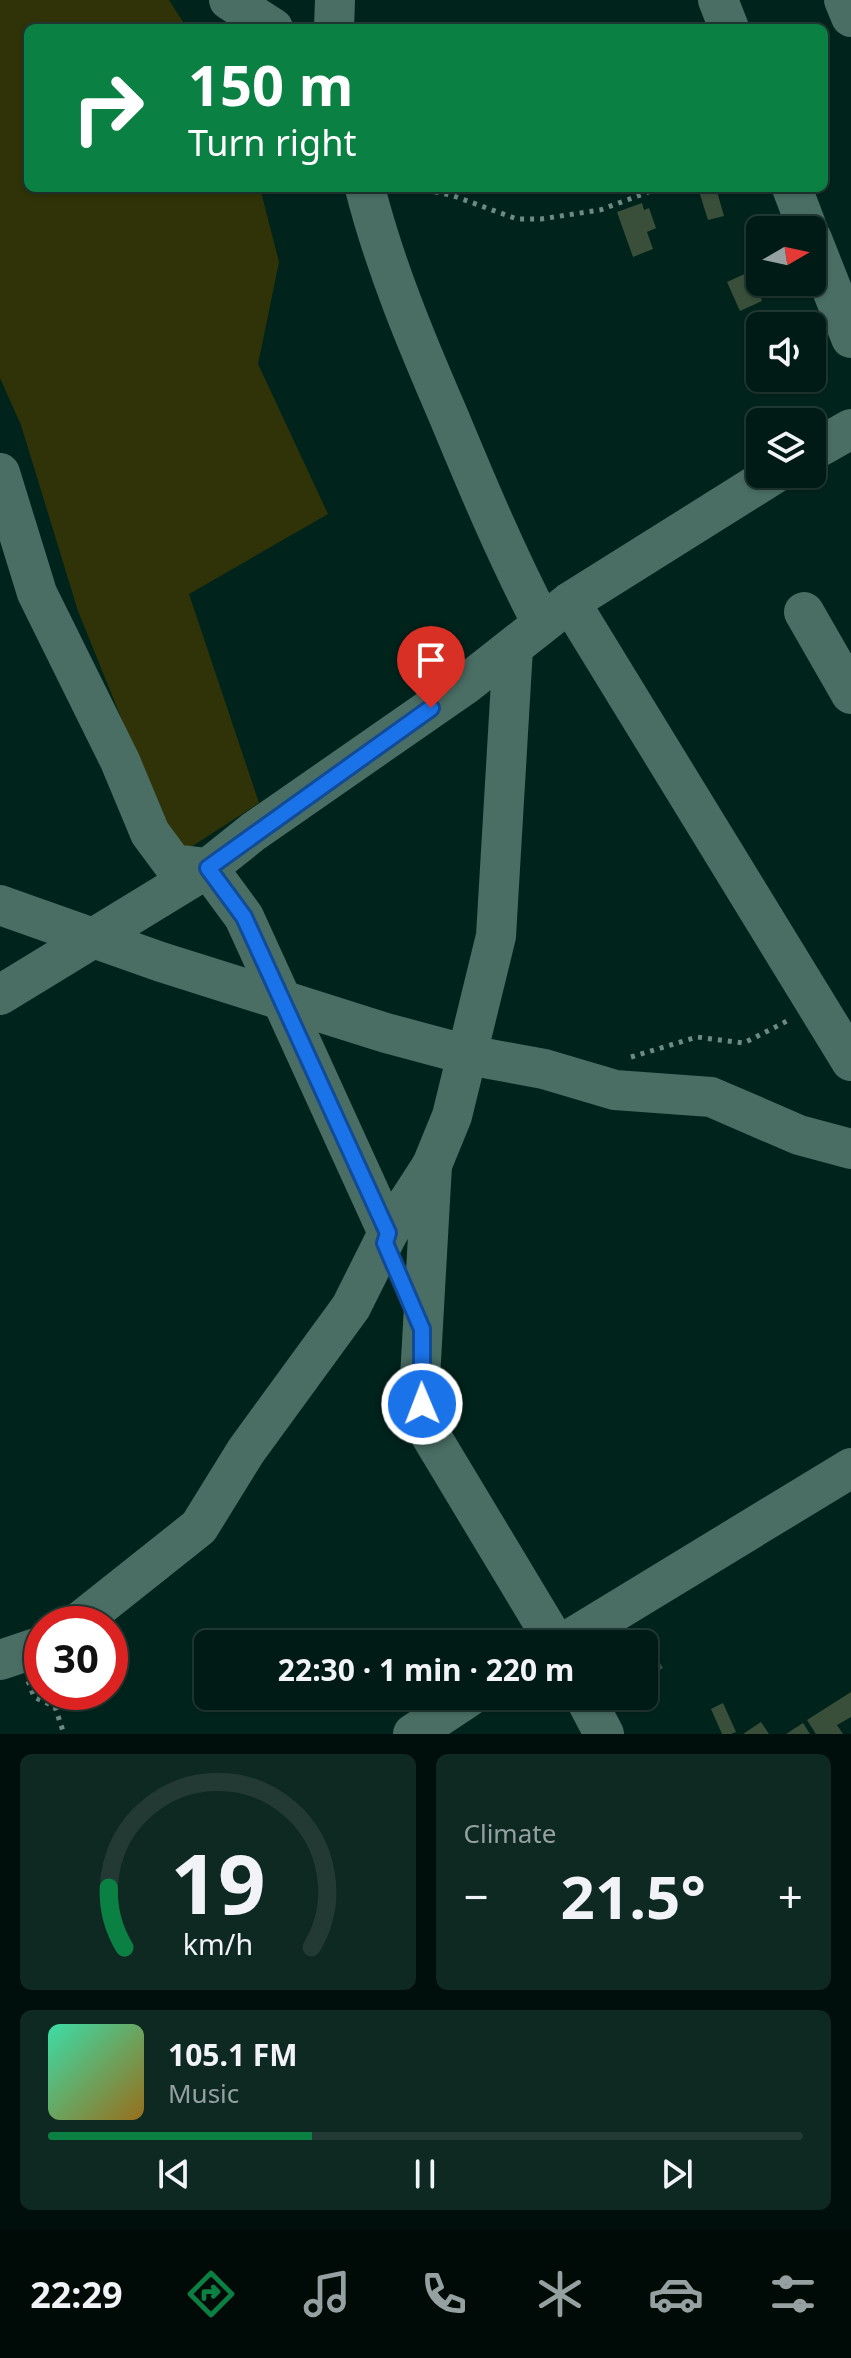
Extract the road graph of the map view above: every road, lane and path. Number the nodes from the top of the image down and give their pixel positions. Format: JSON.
{"nodes":[{"id":1,"x":229,"y":0,"type":"edge"},
{"id":2,"x":335,"y":0,"type":"edge"},
{"id":3,"x":718,"y":0,"type":"edge"},
{"id":4,"x":844,"y":0,"type":"edge"},
{"id":5,"x":851,"y":17,"type":"edge"},
{"id":6,"x":267,"y":24,"type":"edge"},
{"id":7,"x":334,"y":24,"type":"edge"},
{"id":8,"x":727,"y":24,"type":"edge"},
{"id":9,"x":366,"y":192,"type":"edge"},
{"id":10,"x":436,"y":192,"type":"edge"},
{"id":11,"x":648,"y":192,"type":"edge"},
{"id":12,"x":794,"y":192,"type":"edge"},
{"id":13,"x":803,"y":216,"type":"edge"},
{"id":14,"x":826,"y":275,"type":"edge"},
{"id":15,"x":851,"y":338,"type":"edge"},
{"id":16,"x":851,"y":429,"type":"edge"},
{"id":17,"x":826,"y":443,"type":"edge"},
{"id":18,"x":0,"y":473,"type":"edge"},
{"id":19,"x":752,"y":488,"type":"edge"},
{"id":20,"x":804,"y":612,"type":"dead end"},
{"id":21,"x":542,"y":624,"type":"junction"},
{"id":22,"x":851,"y":694,"type":"edge"},
{"id":23,"x":208,"y":868,"type":"junction"},
{"id":24,"x":0,"y":905,"type":"edge"},
{"id":25,"x":95,"y":937,"type":"junction"},
{"id":26,"x":0,"y":995,"type":"edge"},
{"id":27,"x":285,"y":1001,"type":"junction"},
{"id":28,"x":816,"y":1004,"type":"junction"},
{"id":29,"x":468,"y":1055,"type":"junction"},
{"id":30,"x":621,"y":1058,"type":"dead end"},
{"id":31,"x":851,"y":1061,"type":"edge"},
{"id":32,"x":851,"y":1149,"type":"edge"},
{"id":33,"x":432,"y":1165,"type":"junction"},
{"id":34,"x":386,"y":1238,"type":"junction"},
{"id":35,"x":422,"y":1329,"type":"junction"},
{"id":36,"x":851,"y":1468,"type":"edge"},
{"id":37,"x":100,"y":1606,"type":"edge"},
{"id":38,"x":548,"y":1630,"type":"edge"},
{"id":39,"x":585,"y":1630,"type":"edge"},
{"id":40,"x":20,"y":1653,"type":"edge"},
{"id":41,"x":591,"y":1710,"type":"edge"},
{"id":42,"x":64,"y":1734,"type":"edge"},
{"id":43,"x":604,"y":1734,"type":"edge"}],
"edges":[{"from":1,"to":6,"type":"street"},
{"from":2,"to":7,"type":"street"},
{"from":3,"to":8,"type":"street"},
{"from":4,"to":5,"type":"street"},
{"from":9,"to":21,"type":"street"},
{"from":10,"to":11,"type":"path"},
{"from":12,"to":13,"type":"street"},
{"from":14,"to":15,"type":"street"},
{"from":16,"to":17,"type":"street"},
{"from":18,"to":23,"type":"street"},
{"from":19,"to":21,"type":"street"},
{"from":20,"to":22,"type":"street"},
{"from":21,"to":23,"type":"street"},
{"from":21,"to":28,"type":"street"},
{"from":21,"to":29,"type":"street"},
{"from":23,"to":25,"type":"street"},
{"from":23,"to":27,"type":"street"},
{"from":24,"to":25,"type":"street"},
{"from":25,"to":26,"type":"street"},
{"from":25,"to":27,"type":"street"},
{"from":27,"to":29,"type":"street"},
{"from":27,"to":34,"type":"street"},
{"from":28,"to":30,"type":"path"},
{"from":28,"to":31,"type":"street"},
{"from":29,"to":32,"type":"street"},
{"from":29,"to":33,"type":"street"},
{"from":33,"to":34,"type":"street"},
{"from":33,"to":35,"type":"street"},
{"from":34,"to":35,"type":"street"},
{"from":34,"to":37,"type":"street"},
{"from":35,"to":38,"type":"street"},
{"from":36,"to":39,"type":"street"},
{"from":40,"to":42,"type":"path"},
{"from":41,"to":43,"type":"street"}]}
